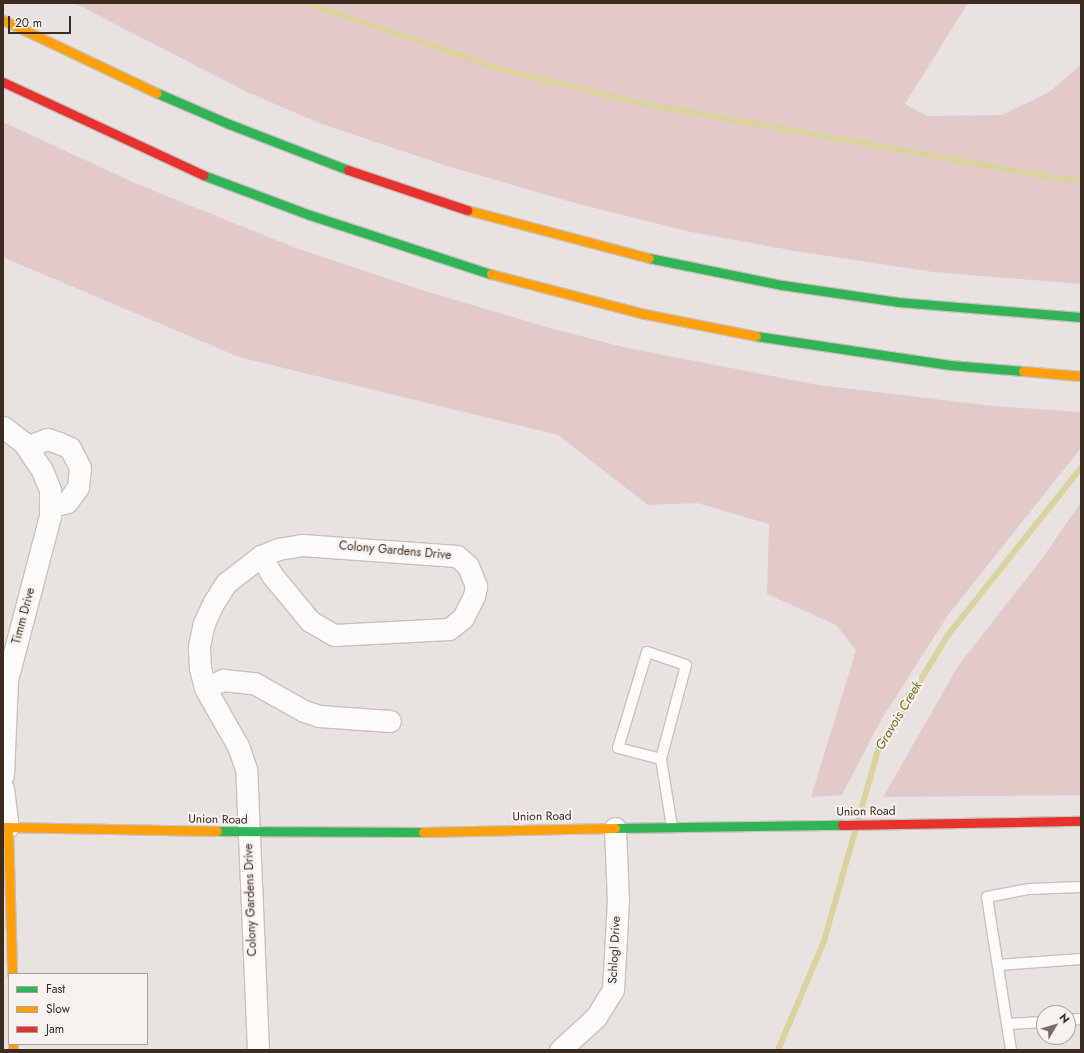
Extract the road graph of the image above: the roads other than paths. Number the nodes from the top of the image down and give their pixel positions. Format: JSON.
{"nodes":[{"id":1,"x":3,"y":20,"type":"edge"},
{"id":2,"x":3,"y":82,"type":"edge"},
{"id":3,"x":1081,"y":317,"type":"edge"},
{"id":4,"x":1081,"y":376,"type":"edge"},
{"id":5,"x":3,"y":427,"type":"edge"},
{"id":6,"x":27,"y":447,"type":"junction"},
{"id":7,"x":50,"y":507,"type":"junction"},
{"id":8,"x":261,"y":556,"type":"junction"},
{"id":9,"x":205,"y":688,"type":"junction"},
{"id":10,"x":390,"y":721,"type":"dead end"},
{"id":11,"x":661,"y":760,"type":"junction"},
{"id":12,"x":3,"y":775,"type":"edge"},
{"id":13,"x":3,"y":788,"type":"edge"},
{"id":14,"x":1081,"y":820,"type":"edge"},
{"id":15,"x":6,"y":827,"type":"edge"},
{"id":16,"x":672,"y":827,"type":"junction"},
{"id":17,"x":615,"y":828,"type":"junction"},
{"id":18,"x":248,"y":832,"type":"junction"},
{"id":19,"x":1081,"y":887,"type":"edge"},
{"id":20,"x":1081,"y":959,"type":"edge"},
{"id":21,"x":998,"y":965,"type":"junction"},
{"id":22,"x":12,"y":973,"type":"edge"},
{"id":23,"x":1036,"y":1022,"type":"edge"},
{"id":24,"x":1007,"y":1024,"type":"junction"},
{"id":25,"x":258,"y":1050,"type":"edge"},
{"id":26,"x":560,"y":1050,"type":"edge"},
{"id":27,"x":1011,"y":1050,"type":"edge"}],
"edges":[{"from":1,"to":3,"type":"main road"},
{"from":2,"to":4,"type":"main road"},
{"from":5,"to":6,"type":"street","name":"Timm Drive"},
{"from":6,"to":7,"type":"street","name":"Timm Drive"},
{"from":6,"to":7,"type":"street"},
{"from":7,"to":12,"type":"street","name":"Timm Drive"},
{"from":8,"to":8,"type":"street","name":"Colony Gardens Drive"},
{"from":8,"to":9,"type":"street","name":"Colony Gardens Drive"},
{"from":9,"to":10,"type":"street"},
{"from":9,"to":18,"type":"street","name":"Colony Gardens Drive"},
{"from":11,"to":11,"type":"lane"},
{"from":11,"to":16,"type":"lane"},
{"from":13,"to":15,"type":"street"},
{"from":14,"to":16,"type":"main road","name":"Union Road"},
{"from":15,"to":18,"type":"main road","name":"Union Road"},
{"from":15,"to":22,"type":"main road"},
{"from":16,"to":17,"type":"main road","name":"Union Road"},
{"from":17,"to":18,"type":"main road","name":"Union Road"},
{"from":17,"to":26,"type":"street","name":"Schlogl Drive"},
{"from":18,"to":25,"type":"street","name":"Colony Gardens Drive"},
{"from":19,"to":21,"type":"lane"},
{"from":20,"to":21,"type":"lane"},
{"from":21,"to":24,"type":"lane"},
{"from":23,"to":24,"type":"lane"},
{"from":24,"to":27,"type":"lane"}]}
